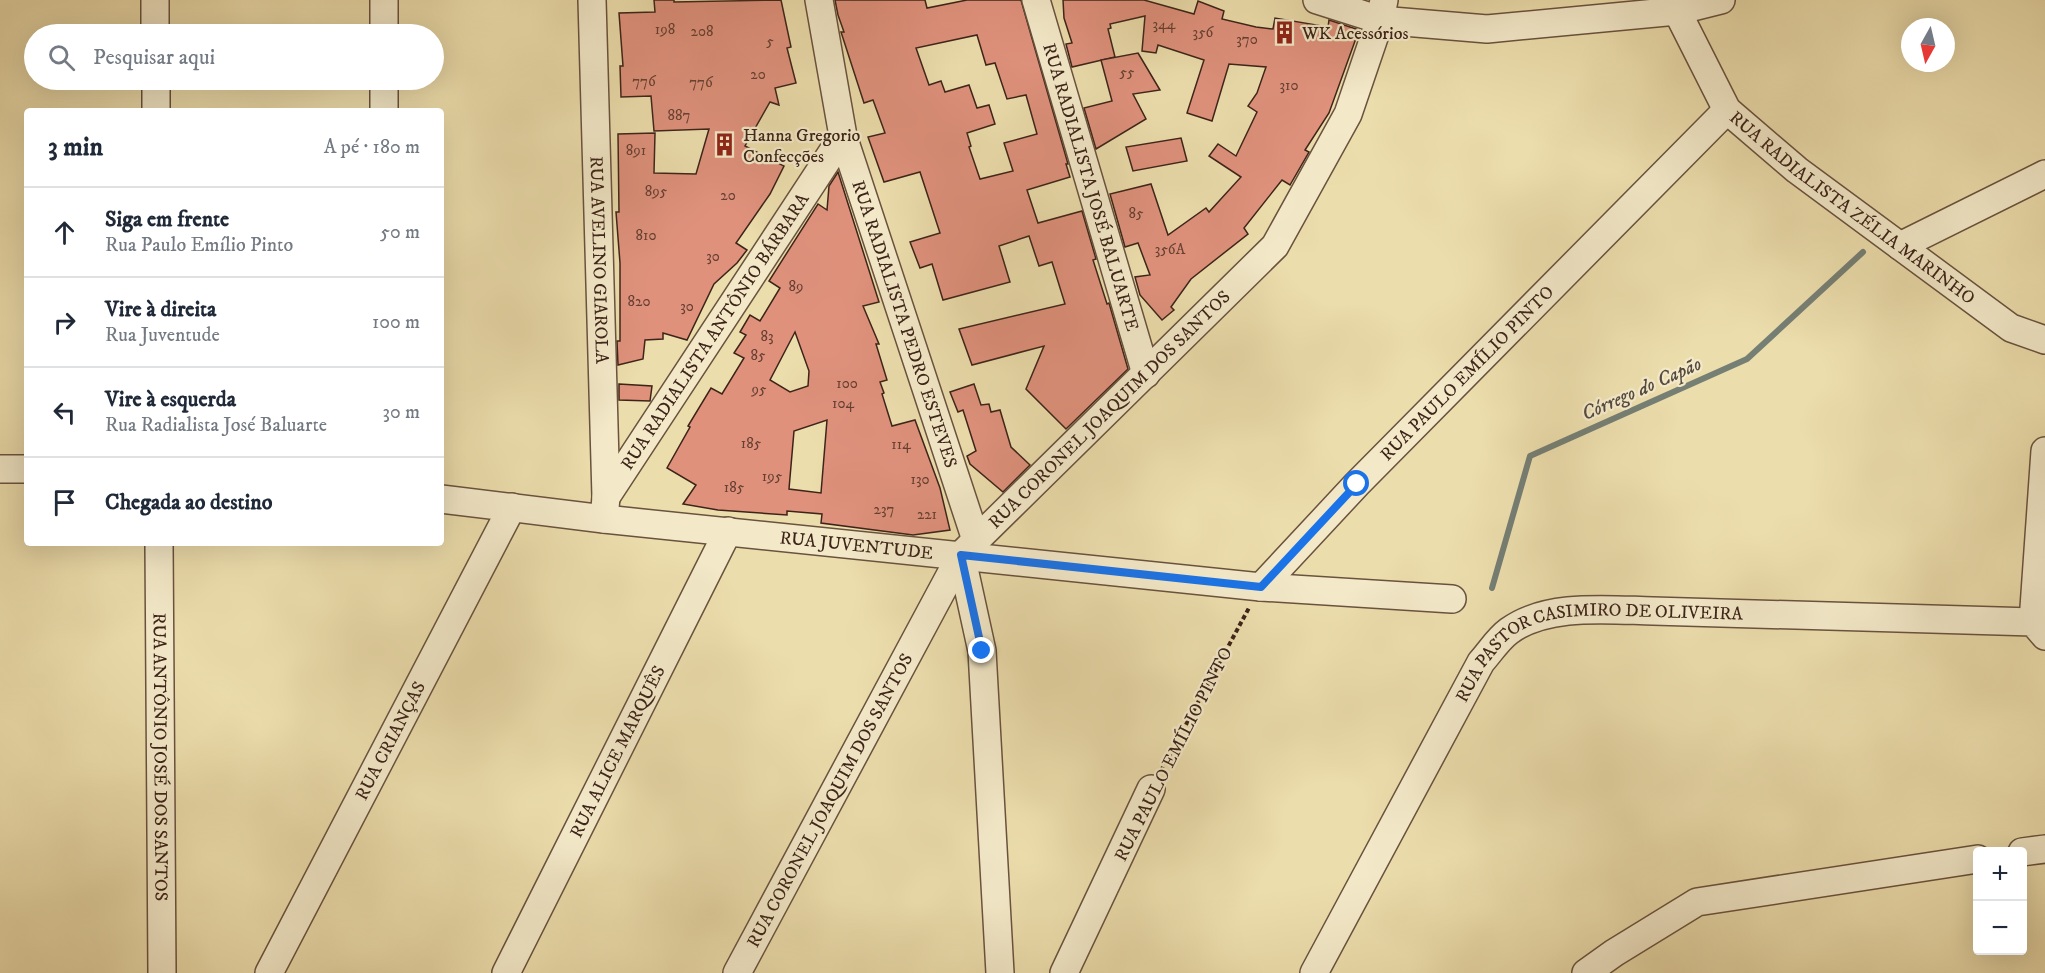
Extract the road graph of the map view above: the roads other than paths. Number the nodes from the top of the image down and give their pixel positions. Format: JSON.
{"nodes":[{"id":1,"x":155,"y":0,"type":"edge"},
{"id":2,"x":384,"y":0,"type":"edge"},
{"id":3,"x":592,"y":0,"type":"edge"},
{"id":4,"x":819,"y":0,"type":"edge"},
{"id":5,"x":1036,"y":0,"type":"edge"},
{"id":6,"x":1317,"y":0,"type":"edge"},
{"id":7,"x":1721,"y":0,"type":"edge"},
{"id":8,"x":1382,"y":10,"type":"edge"},
{"id":9,"x":1677,"y":11,"type":"junction"},
{"id":10,"x":155,"y":24,"type":"edge"},
{"id":11,"x":384,"y":24,"type":"edge"},
{"id":12,"x":156,"y":90,"type":"edge"},
{"id":13,"x":384,"y":90,"type":"edge"},
{"id":14,"x":156,"y":108,"type":"edge"},
{"id":15,"x":384,"y":108,"type":"edge"},
{"id":16,"x":1727,"y":110,"type":"junction"},
{"id":17,"x":843,"y":136,"type":"junction"},
{"id":18,"x":2045,"y":174,"type":"edge"},
{"id":19,"x":1900,"y":246,"type":"junction"},
{"id":20,"x":2045,"y":340,"type":"edge"},
{"id":21,"x":1146,"y":374,"type":"junction"},
{"id":22,"x":2045,"y":452,"type":"edge"},
{"id":23,"x":0,"y":469,"type":"edge"},
{"id":24,"x":24,"y":469,"type":"edge"},
{"id":25,"x":444,"y":499,"type":"edge"},
{"id":26,"x":512,"y":507,"type":"junction"},
{"id":27,"x":605,"y":508,"type":"junction"},
{"id":28,"x":728,"y":531,"type":"junction"},
{"id":29,"x":159,"y":546,"type":"edge"},
{"id":30,"x":969,"y":548,"type":"junction"},
{"id":31,"x":1261,"y":587,"type":"junction"},
{"id":32,"x":1452,"y":599,"type":"dead end"},
{"id":33,"x":2039,"y":629,"type":"edge"},
{"id":34,"x":1151,"y":789,"type":"road end"},
{"id":35,"x":2045,"y":849,"type":"edge"},
{"id":36,"x":2027,"y":851,"type":"edge"},
{"id":37,"x":1973,"y":860,"type":"edge"},
{"id":38,"x":162,"y":973,"type":"edge"},
{"id":39,"x":269,"y":973,"type":"edge"},
{"id":40,"x":506,"y":973,"type":"edge"},
{"id":41,"x":737,"y":973,"type":"edge"},
{"id":42,"x":1000,"y":973,"type":"edge"},
{"id":43,"x":1064,"y":973,"type":"edge"},
{"id":44,"x":1314,"y":973,"type":"edge"},
{"id":45,"x":1586,"y":973,"type":"edge"}],
"edges":[{"from":1,"to":10,"type":"street"},
{"from":2,"to":11,"type":"street"},
{"from":3,"to":27,"type":"street","name":"RUA AVELINO GIAROLA"},
{"from":4,"to":17,"type":"street","name":"RUA RADIALISTA PEDRO ESTEVES"},
{"from":5,"to":21,"type":"street","name":"RUA RADIALISTA JOSÉ BALUARTE"},
{"from":6,"to":8,"type":"street"},
{"from":7,"to":9,"type":"street"},
{"from":8,"to":9,"type":"street"},
{"from":8,"to":21,"type":"street","name":"RUA CORONEL JOAQUIM DOS SANTOS"},
{"from":9,"to":16,"type":"street","name":"RUA RADIALISTA ZÉLIA MARINHO"},
{"from":12,"to":14,"type":"street"},
{"from":13,"to":15,"type":"street"},
{"from":16,"to":19,"type":"street","name":"RUA RADIALISTA ZÉLIA MARINHO"},
{"from":16,"to":31,"type":"street","name":"RUA PAULO EMÍLIO PINTO"},
{"from":17,"to":27,"type":"street","name":"RUA RADIALISTA ANTÔNIO BÁRBARA"},
{"from":17,"to":30,"type":"street","name":"RUA RADIALISTA PEDRO ESTEVES"},
{"from":18,"to":19,"type":"street"},
{"from":19,"to":20,"type":"street","name":"RUA RADIALISTA ZÉLIA MARINHO"},
{"from":21,"to":30,"type":"street","name":"RUA CORONEL JOAQUIM DOS SANTOS"},
{"from":22,"to":33,"type":"street"},
{"from":23,"to":24,"type":"street"},
{"from":25,"to":26,"type":"street","name":"RUA JUVENTUDE"},
{"from":26,"to":27,"type":"street","name":"RUA JUVENTUDE"},
{"from":26,"to":39,"type":"street","name":"RUA CRIANÇAS"},
{"from":27,"to":28,"type":"street","name":"RUA JUVENTUDE"},
{"from":28,"to":30,"type":"street","name":"RUA JUVENTUDE"},
{"from":28,"to":40,"type":"street","name":"RUA ALICE MARQUÊS"},
{"from":29,"to":38,"type":"street","name":"RUA ANTÔNIO JOSÉ DOS SANTOS"},
{"from":30,"to":31,"type":"street","name":"RUA JUVENTUDE"},
{"from":30,"to":41,"type":"street","name":"RUA CORONEL JOAQUIM DOS SANTOS"},
{"from":30,"to":42,"type":"street"},
{"from":31,"to":32,"type":"street","name":"RUA JUVENTUDE"},
{"from":33,"to":44,"type":"street","name":"RUA PASTOR CASIMIRO DE OLIVEIRA"},
{"from":34,"to":43,"type":"street","name":"RUA PAULO EMÍLIO PINTO"},
{"from":35,"to":36,"type":"street"},
{"from":37,"to":45,"type":"street"}]}
